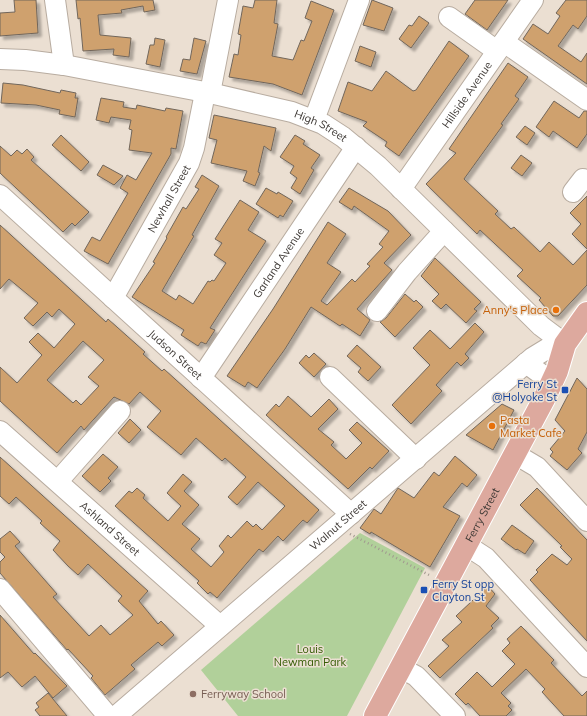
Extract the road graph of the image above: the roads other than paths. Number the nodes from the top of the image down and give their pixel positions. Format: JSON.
{"nodes":[{"id":1,"x":54,"y":0,"type":"edge"},
{"id":2,"x":228,"y":0,"type":"edge"},
{"id":3,"x":359,"y":0,"type":"edge"},
{"id":4,"x":533,"y":0,"type":"edge"},
{"id":5,"x":449,"y":17,"type":"dead end"},
{"id":6,"x":500,"y":46,"type":"junction"},
{"id":7,"x":0,"y":59,"type":"edge"},
{"id":8,"x":64,"y":65,"type":"junction"},
{"id":9,"x":207,"y":93,"type":"junction"},
{"id":10,"x":587,"y":100,"type":"edge"},
{"id":11,"x":314,"y":120,"type":"junction"},
{"id":12,"x":356,"y":147,"type":"junction"},
{"id":13,"x":401,"y":189,"type":"junction"},
{"id":14,"x":0,"y":195,"type":"edge"},
{"id":15,"x":444,"y":231,"type":"junction"},
{"id":16,"x":113,"y":298,"type":"junction"},
{"id":17,"x":377,"y":311,"type":"dead end"},
{"id":18,"x":586,"y":315,"type":"edge"},
{"id":19,"x":565,"y":344,"type":"junction"},
{"id":20,"x":526,"y":363,"type":"junction"},
{"id":21,"x":330,"y":377,"type":"dead end"},
{"id":22,"x":201,"y":378,"type":"junction"},
{"id":23,"x":552,"y":382,"type":"junction"},
{"id":24,"x":120,"y":411,"type":"dead end"},
{"id":25,"x":2,"y":437,"type":"edge"},
{"id":26,"x":515,"y":454,"type":"junction"},
{"id":27,"x":416,"y":459,"type":"junction"},
{"id":28,"x":58,"y":482,"type":"junction"},
{"id":29,"x":346,"y":519,"type":"junction"},
{"id":30,"x":587,"y":521,"type":"edge"},
{"id":31,"x":466,"y":545,"type":"junction"},
{"id":32,"x":0,"y":589,"type":"edge"},
{"id":33,"x":220,"y":626,"type":"junction"},
{"id":34,"x":587,"y":667,"type":"edge"},
{"id":35,"x":401,"y":668,"type":"junction"},
{"id":36,"x":108,"y":716,"type":"edge"},
{"id":37,"x":116,"y":716,"type":"edge"},
{"id":38,"x":375,"y":716,"type":"edge"},
{"id":39,"x":455,"y":716,"type":"edge"}],
"edges":[{"from":1,"to":8,"type":"street"},
{"from":2,"to":9,"type":"street","name":"Newhall Street"},
{"from":3,"to":11,"type":"street"},
{"from":4,"to":6,"type":"street","name":"Hillside Avenue"},
{"from":5,"to":6,"type":"street"},
{"from":6,"to":10,"type":"street"},
{"from":6,"to":13,"type":"street","name":"Hillside Avenue"},
{"from":7,"to":8,"type":"street","name":"High Street"},
{"from":8,"to":9,"type":"street","name":"High Street"},
{"from":9,"to":11,"type":"street","name":"High Street"},
{"from":9,"to":16,"type":"street","name":"Newhall Street"},
{"from":11,"to":12,"type":"street","name":"High Street"},
{"from":12,"to":13,"type":"street","name":"High Street"},
{"from":12,"to":22,"type":"street","name":"Garland Avenue"},
{"from":13,"to":15,"type":"street","name":"High Street"},
{"from":14,"to":16,"type":"street","name":"Judson Street"},
{"from":15,"to":17,"type":"street"},
{"from":15,"to":19,"type":"street","name":"High Street"},
{"from":16,"to":22,"type":"street","name":"Judson Street"},
{"from":18,"to":19,"type":"main road","name":"Ferry Street"},
{"from":19,"to":20,"type":"street","name":"Walnut Street"},
{"from":19,"to":23,"type":"main road","name":"Ferry Street"},
{"from":20,"to":23,"type":"street"},
{"from":20,"to":27,"type":"street","name":"Walnut Street"},
{"from":21,"to":27,"type":"street"},
{"from":22,"to":29,"type":"street","name":"Judson Street"},
{"from":23,"to":26,"type":"main road","name":"Ferry Street"},
{"from":24,"to":28,"type":"street"},
{"from":25,"to":28,"type":"street","name":"Ashland Street"},
{"from":26,"to":30,"type":"street"},
{"from":26,"to":31,"type":"main road","name":"Ferry Street"},
{"from":27,"to":29,"type":"street","name":"Walnut Street"},
{"from":28,"to":33,"type":"street","name":"Ashland Street"},
{"from":29,"to":33,"type":"street","name":"Walnut Street"},
{"from":31,"to":34,"type":"street"},
{"from":31,"to":35,"type":"main road","name":"Ferry Street"},
{"from":32,"to":36,"type":"street"},
{"from":33,"to":37,"type":"street","name":"Walnut Street"},
{"from":35,"to":38,"type":"main road","name":"Ferry Street"},
{"from":35,"to":39,"type":"street"}]}
